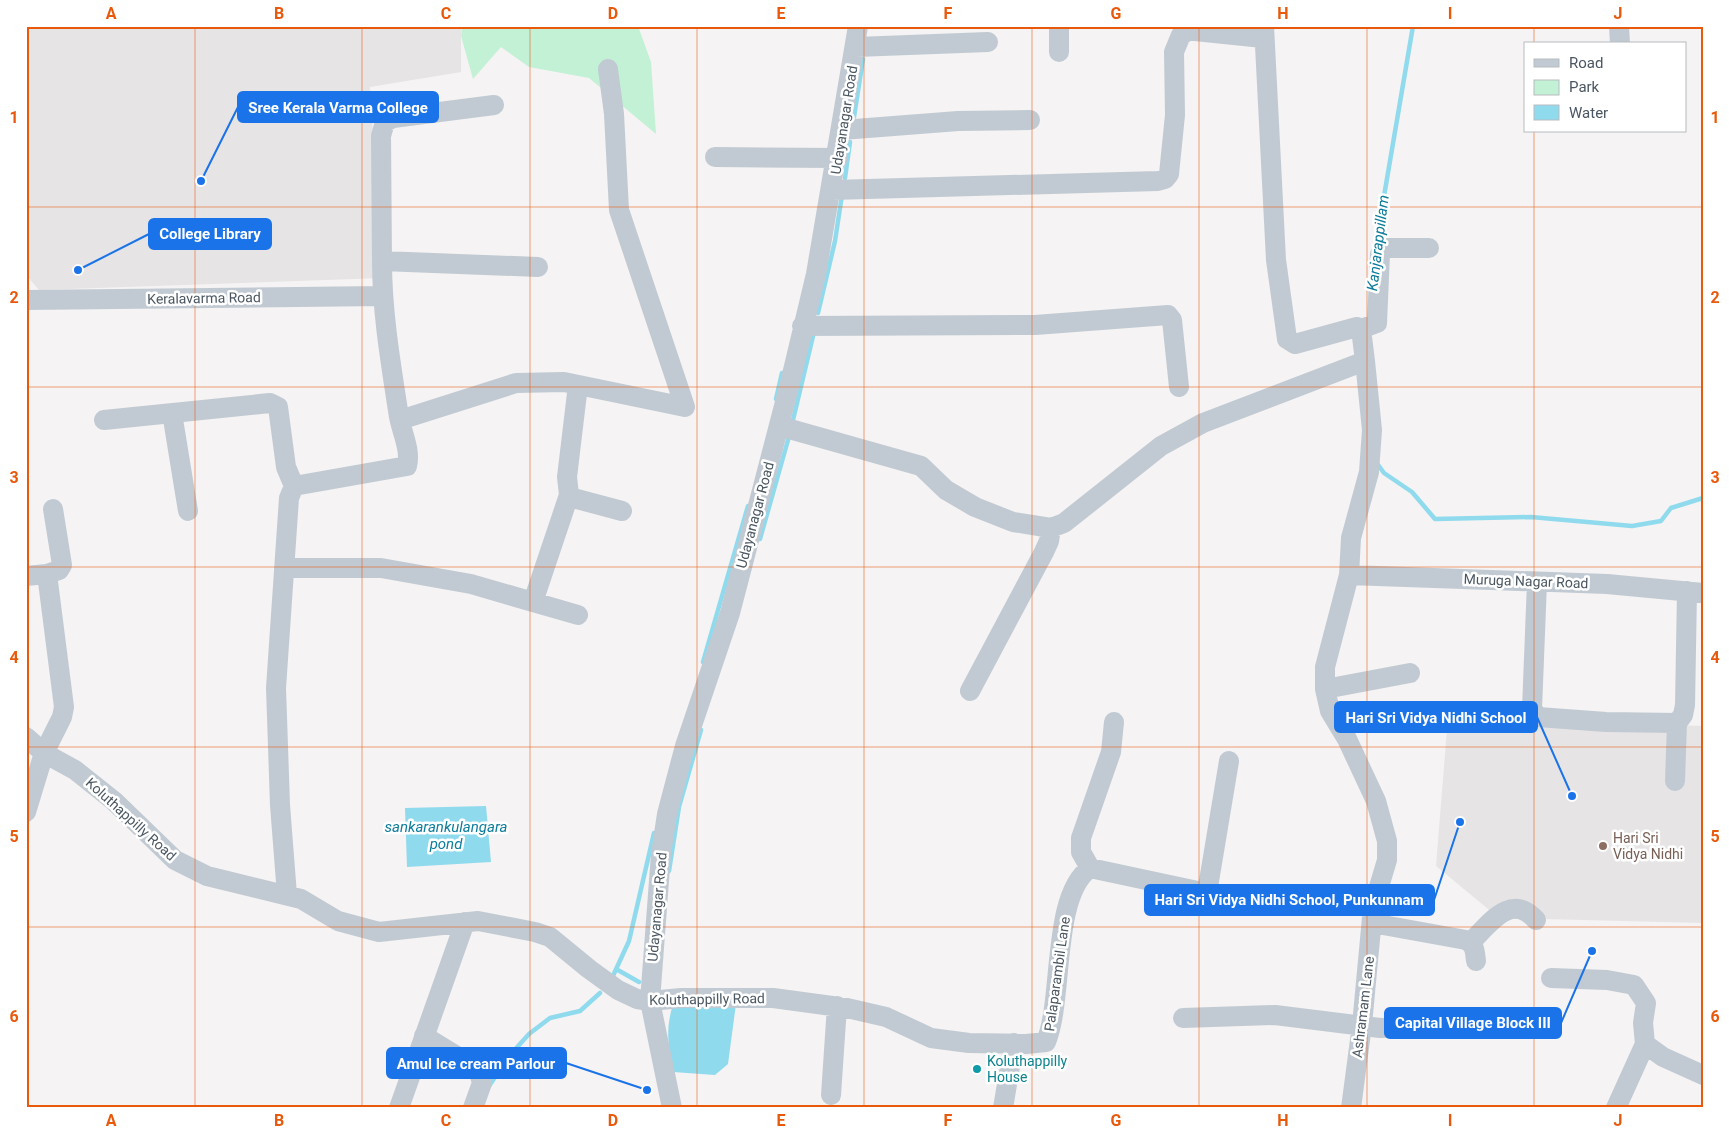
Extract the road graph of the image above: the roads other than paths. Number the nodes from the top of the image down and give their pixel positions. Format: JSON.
{"nodes":[{"id":1,"x":858,"y":26,"type":"edge"},
{"id":2,"x":1058,"y":26,"type":"edge"},
{"id":3,"x":1619,"y":26,"type":"edge"},
{"id":4,"x":1220,"y":30,"type":"edge"},
{"id":5,"x":1264,"y":32,"type":"edge"},
{"id":6,"x":988,"y":42,"type":"dead end"},
{"id":7,"x":1620,"y":42,"type":"edge"},
{"id":8,"x":856,"y":47,"type":"junction"},
{"id":9,"x":1059,"y":52,"type":"dead end"},
{"id":10,"x":608,"y":68,"type":"dead end"},
{"id":11,"x":494,"y":105,"type":"dead end"},
{"id":12,"x":1030,"y":120,"type":"dead end"},
{"id":13,"x":842,"y":130,"type":"junction"},
{"id":14,"x":715,"y":157,"type":"dead end"},
{"id":15,"x":838,"y":158,"type":"junction"},
{"id":16,"x":832,"y":190,"type":"junction"},
{"id":17,"x":1429,"y":248,"type":"dead end"},
{"id":18,"x":382,"y":261,"type":"junction"},
{"id":19,"x":538,"y":267,"type":"dead end"},
{"id":20,"x":382,"y":296,"type":"junction"},
{"id":21,"x":26,"y":300,"type":"edge"},
{"id":22,"x":802,"y":326,"type":"junction"},
{"id":23,"x":1368,"y":327,"type":"junction"},
{"id":24,"x":1365,"y":361,"type":"junction"},
{"id":25,"x":578,"y":386,"type":"junction"},
{"id":26,"x":1179,"y":387,"type":"dead end"},
{"id":27,"x":172,"y":413,"type":"junction"},
{"id":28,"x":104,"y":420,"type":"dead end"},
{"id":29,"x":400,"y":420,"type":"junction"},
{"id":30,"x":779,"y":426,"type":"junction"},
{"id":31,"x":294,"y":486,"type":"junction"},
{"id":32,"x":569,"y":495,"type":"junction"},
{"id":33,"x":53,"y":509,"type":"dead end"},
{"id":34,"x":188,"y":511,"type":"dead end"},
{"id":35,"x":622,"y":511,"type":"dead end"},
{"id":36,"x":1051,"y":528,"type":"junction"},
{"id":37,"x":284,"y":568,"type":"junction"},
{"id":38,"x":47,"y":574,"type":"junction"},
{"id":39,"x":1349,"y":575,"type":"junction"},
{"id":40,"x":26,"y":576,"type":"edge"},
{"id":41,"x":1537,"y":582,"type":"junction"},
{"id":42,"x":1695,"y":592,"type":"edge"},
{"id":43,"x":533,"y":602,"type":"junction"},
{"id":44,"x":578,"y":616,"type":"dead end"},
{"id":45,"x":1410,"y":674,"type":"dead end"},
{"id":46,"x":1325,"y":689,"type":"junction"},
{"id":47,"x":970,"y":691,"type":"dead end"},
{"id":48,"x":1114,"y":722,"type":"dead end"},
{"id":49,"x":1677,"y":723,"type":"junction"},
{"id":50,"x":26,"y":737,"type":"edge"},
{"id":51,"x":44,"y":753,"type":"junction"},
{"id":52,"x":1229,"y":761,"type":"dead end"},
{"id":53,"x":1675,"y":781,"type":"dead end"},
{"id":54,"x":26,"y":812,"type":"edge"},
{"id":55,"x":1090,"y":868,"type":"junction"},
{"id":56,"x":1207,"y":893,"type":"junction"},
{"id":57,"x":287,"y":896,"type":"junction"},
{"id":58,"x":1373,"y":915,"type":"junction"},
{"id":59,"x":1536,"y":920,"type":"dead end"},
{"id":60,"x":465,"y":922,"type":"junction"},
{"id":61,"x":1551,"y":978,"type":"dead end"},
{"id":62,"x":650,"y":1001,"type":"junction"},
{"id":63,"x":837,"y":1006,"type":"junction"},
{"id":64,"x":1183,"y":1018,"type":"dead end"},
{"id":65,"x":1362,"y":1025,"type":"junction"},
{"id":66,"x":1484,"y":1025,"type":"dead end"},
{"id":67,"x":424,"y":1036,"type":"junction"},
{"id":68,"x":1014,"y":1043,"type":"junction"},
{"id":69,"x":1645,"y":1044,"type":"junction"},
{"id":70,"x":1703,"y":1075,"type":"edge"},
{"id":71,"x":831,"y":1095,"type":"dead end"},
{"id":72,"x":398,"y":1108,"type":"edge"},
{"id":73,"x":473,"y":1108,"type":"edge"},
{"id":74,"x":672,"y":1108,"type":"edge"},
{"id":75,"x":1003,"y":1108,"type":"edge"},
{"id":76,"x":1351,"y":1108,"type":"edge"},
{"id":77,"x":1616,"y":1108,"type":"edge"}],
"edges":[{"from":1,"to":8,"type":"street","name":"Udayanagar Road"},
{"from":2,"to":9,"type":"street"},
{"from":3,"to":7,"type":"street"},
{"from":4,"to":5,"type":"street"},
{"from":4,"to":16,"type":"street"},
{"from":5,"to":23,"type":"street"},
{"from":6,"to":8,"type":"street"},
{"from":8,"to":13,"type":"street","name":"Udayanagar Road"},
{"from":10,"to":25,"type":"street"},
{"from":11,"to":18,"type":"street"},
{"from":12,"to":13,"type":"street"},
{"from":13,"to":15,"type":"street","name":"Udayanagar Road"},
{"from":14,"to":15,"type":"street"},
{"from":15,"to":16,"type":"street","name":"Udayanagar Road"},
{"from":16,"to":22,"type":"street","name":"Udayanagar Road"},
{"from":17,"to":23,"type":"street","name":"Ashramam Lane"},
{"from":18,"to":19,"type":"street"},
{"from":18,"to":20,"type":"street"},
{"from":20,"to":21,"type":"street","name":"Keralavarma Road"},
{"from":20,"to":29,"type":"street"},
{"from":22,"to":26,"type":"street"},
{"from":22,"to":30,"type":"street","name":"Udayanagar Road"},
{"from":23,"to":24,"type":"street","name":"Ashramam Lane"},
{"from":24,"to":36,"type":"street"},
{"from":24,"to":39,"type":"street","name":"Ashramam Lane"},
{"from":25,"to":29,"type":"street"},
{"from":25,"to":32,"type":"street"},
{"from":27,"to":28,"type":"street"},
{"from":27,"to":31,"type":"street"},
{"from":27,"to":34,"type":"street"},
{"from":29,"to":31,"type":"street"},
{"from":30,"to":36,"type":"street"},
{"from":30,"to":62,"type":"street","name":"Udayanagar Road"},
{"from":31,"to":37,"type":"street"},
{"from":32,"to":35,"type":"street"},
{"from":32,"to":43,"type":"street"},
{"from":33,"to":38,"type":"street"},
{"from":36,"to":47,"type":"street"},
{"from":37,"to":43,"type":"street"},
{"from":37,"to":57,"type":"street"},
{"from":38,"to":40,"type":"street"},
{"from":38,"to":51,"type":"street"},
{"from":39,"to":41,"type":"street","name":"Muruga Nagar Road"},
{"from":39,"to":46,"type":"street","name":"Ashramam Lane"},
{"from":41,"to":42,"type":"street","name":"Muruga Nagar Road"},
{"from":41,"to":49,"type":"street"},
{"from":42,"to":49,"type":"street"},
{"from":43,"to":44,"type":"street"},
{"from":45,"to":46,"type":"street"},
{"from":46,"to":58,"type":"street","name":"Ashramam Lane"},
{"from":48,"to":55,"type":"street"},
{"from":49,"to":53,"type":"street"},
{"from":50,"to":51,"type":"street","name":"Koluthappilly Road"},
{"from":51,"to":54,"type":"street"},
{"from":51,"to":57,"type":"street","name":"Koluthappilly Road"},
{"from":52,"to":56,"type":"street"},
{"from":55,"to":56,"type":"street"},
{"from":55,"to":68,"type":"street","name":"Palaparambil Lane"},
{"from":56,"to":58,"type":"street"},
{"from":57,"to":60,"type":"street","name":"Koluthappilly Road"},
{"from":58,"to":59,"type":"street"},
{"from":58,"to":65,"type":"street","name":"Ashramam Lane"},
{"from":60,"to":62,"type":"street","name":"Koluthappilly Road"},
{"from":60,"to":67,"type":"street"},
{"from":61,"to":69,"type":"street"},
{"from":62,"to":63,"type":"street","name":"Koluthappilly Road"},
{"from":62,"to":74,"type":"street","name":"Udayanagar Road"},
{"from":63,"to":68,"type":"street","name":"Koluthappilly Road"},
{"from":63,"to":71,"type":"street"},
{"from":64,"to":65,"type":"street"},
{"from":65,"to":66,"type":"street"},
{"from":65,"to":76,"type":"street","name":"Ashramam Lane"},
{"from":67,"to":72,"type":"street"},
{"from":67,"to":73,"type":"street"},
{"from":68,"to":75,"type":"street"},
{"from":69,"to":70,"type":"street"},
{"from":69,"to":77,"type":"street"}]}
